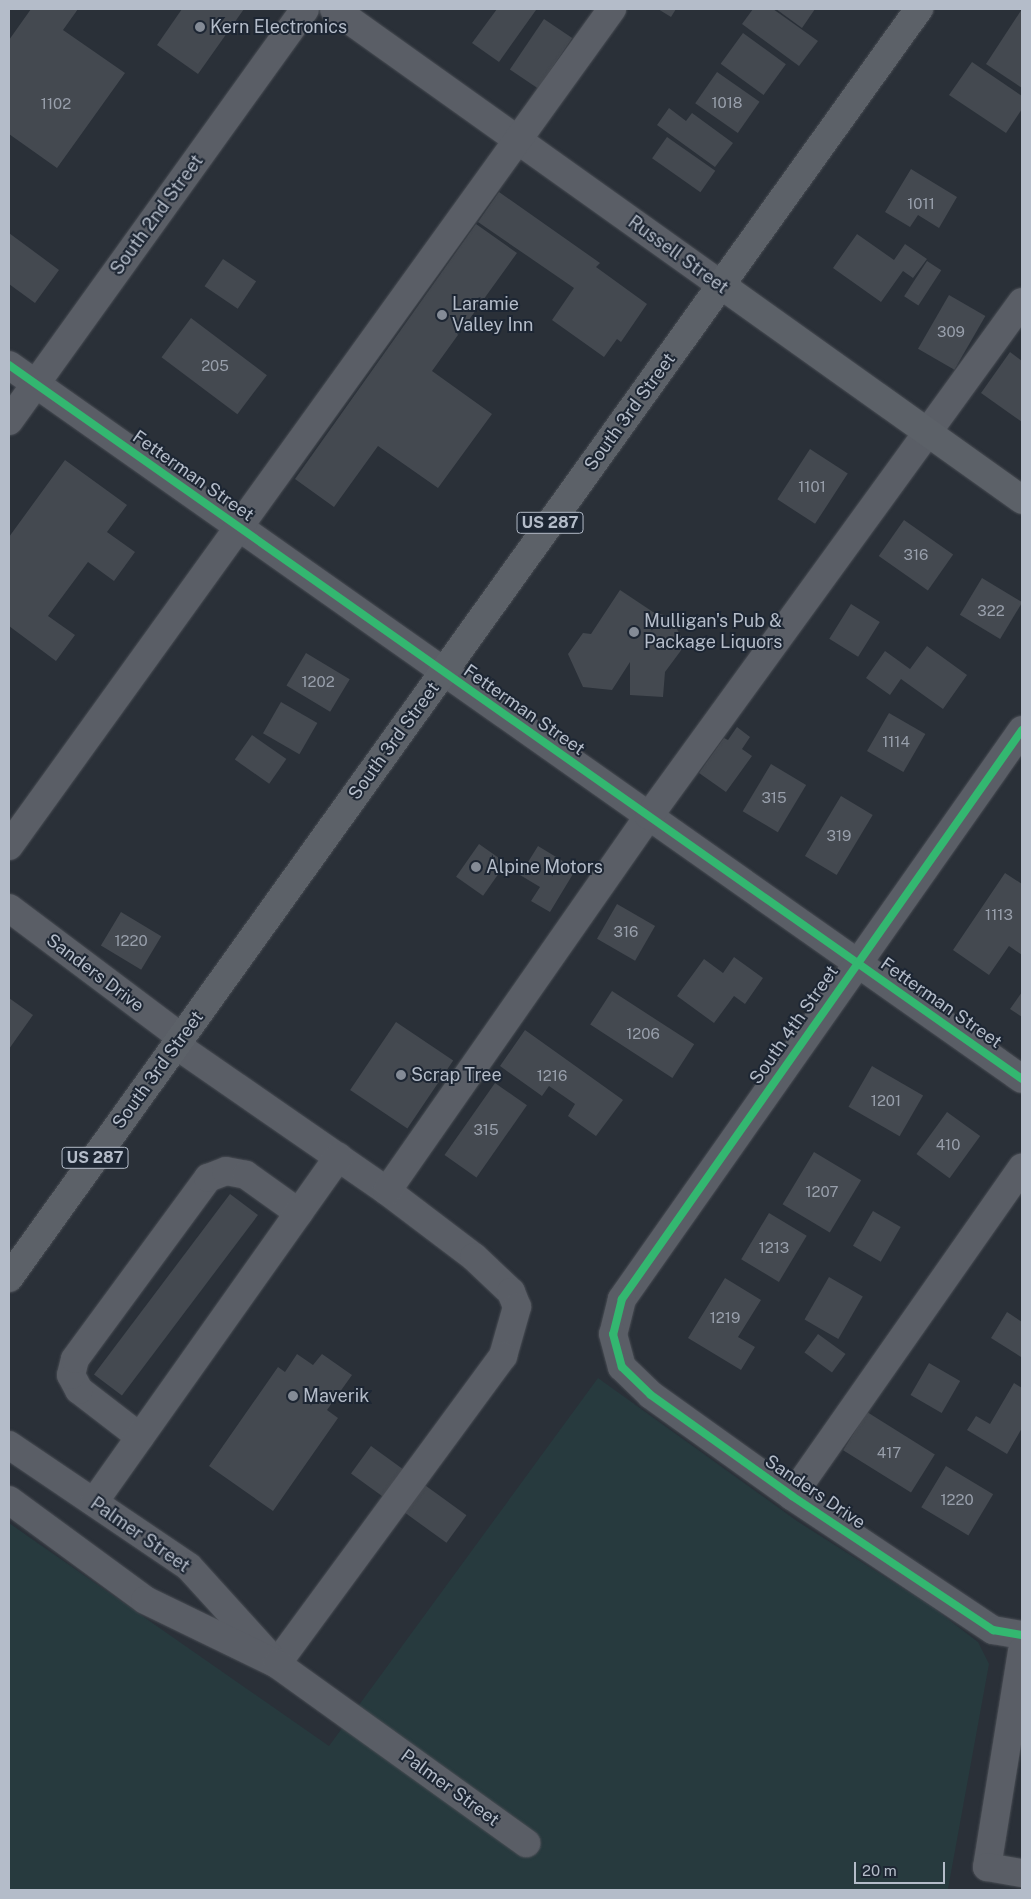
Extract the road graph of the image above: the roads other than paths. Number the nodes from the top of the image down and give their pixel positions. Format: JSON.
{"nodes":[{"id":1,"x":305,"y":9,"type":"edge"},
{"id":2,"x":334,"y":9,"type":"edge"},
{"id":3,"x":612,"y":9,"type":"edge"},
{"id":4,"x":919,"y":9,"type":"edge"},
{"id":5,"x":517,"y":140,"type":"junction"},
{"id":6,"x":721,"y":285,"type":"junction"},
{"id":7,"x":1022,"y":302,"type":"edge"},
{"id":8,"x":9,"y":365,"type":"edge"},
{"id":9,"x":35,"y":384,"type":"junction"},
{"id":10,"x":9,"y":420,"type":"edge"},
{"id":11,"x":929,"y":434,"type":"junction"},
{"id":12,"x":1022,"y":500,"type":"edge"},
{"id":13,"x":238,"y":526,"type":"junction"},
{"id":14,"x":443,"y":671,"type":"junction"},
{"id":15,"x":1022,"y":730,"type":"edge"},
{"id":16,"x":650,"y":816,"type":"junction"},
{"id":17,"x":9,"y":846,"type":"edge"},
{"id":18,"x":9,"y":908,"type":"edge"},
{"id":19,"x":856,"y":962,"type":"junction"},
{"id":20,"x":178,"y":1041,"type":"junction"},
{"id":21,"x":1022,"y":1079,"type":"edge"},
{"id":22,"x":338,"y":1157,"type":"junction"},
{"id":23,"x":1022,"y":1167,"type":"edge"},
{"id":24,"x":386,"y":1191,"type":"junction"},
{"id":25,"x":298,"y":1213,"type":"junction"},
{"id":26,"x":9,"y":1278,"type":"edge"},
{"id":27,"x":613,"y":1346,"type":"joint"},
{"id":28,"x":140,"y":1436,"type":"junction"},
{"id":29,"x":9,"y":1444,"type":"edge"},
{"id":30,"x":792,"y":1496,"type":"junction"},
{"id":31,"x":9,"y":1500,"type":"edge"},
{"id":32,"x":94,"y":1502,"type":"junction"},
{"id":33,"x":1022,"y":1634,"type":"edge"},
{"id":34,"x":1022,"y":1651,"type":"edge"},
{"id":35,"x":277,"y":1664,"type":"junction"},
{"id":36,"x":526,"y":1843,"type":"dead end"},
{"id":37,"x":1022,"y":1873,"type":"edge"}],
"edges":[{"from":1,"to":9,"type":"street","name":"South 2nd Street"},
{"from":2,"to":5,"type":"street","name":"Russell Street"},
{"from":3,"to":5,"type":"street"},
{"from":4,"to":6,"type":"main road","name":"South 3rd Street","number":"US 287"},
{"from":5,"to":6,"type":"street","name":"Russell Street"},
{"from":5,"to":13,"type":"street"},
{"from":6,"to":11,"type":"main road","name":"Russell Street"},
{"from":6,"to":14,"type":"main road","name":"South 3rd Street","number":"US 287"},
{"from":7,"to":11,"type":"street"},
{"from":8,"to":9,"type":"street","name":"Fetterman Street"},
{"from":9,"to":10,"type":"street","name":"South 2nd Street"},
{"from":9,"to":13,"type":"street","name":"Fetterman Street"},
{"from":11,"to":12,"type":"main road","name":"Russell Street"},
{"from":11,"to":16,"type":"street"},
{"from":13,"to":14,"type":"street","name":"Fetterman Street"},
{"from":13,"to":17,"type":"street"},
{"from":14,"to":16,"type":"street","name":"Fetterman Street"},
{"from":14,"to":20,"type":"main road","name":"South 3rd Street","number":"US 287"},
{"from":15,"to":19,"type":"street","name":"South 4th Street"},
{"from":16,"to":19,"type":"street","name":"Fetterman Street"},
{"from":16,"to":24,"type":"street"},
{"from":18,"to":20,"type":"street","name":"Sanders Drive"},
{"from":19,"to":21,"type":"street","name":"Fetterman Street"},
{"from":19,"to":27,"type":"street","name":"South 4th Street"},
{"from":20,"to":22,"type":"street","name":"Sanders Drive"},
{"from":20,"to":26,"type":"main road","name":"South 3rd Street","number":"US 287"},
{"from":22,"to":24,"type":"street","name":"Sanders Drive"},
{"from":22,"to":25,"type":"street"},
{"from":23,"to":30,"type":"street"},
{"from":24,"to":35,"type":"street","name":"Sanders Drive"},
{"from":25,"to":28,"type":"street"},
{"from":25,"to":28,"type":"street"},
{"from":27,"to":30,"type":"street","name":"Sanders Drive"},
{"from":28,"to":32,"type":"street"},
{"from":29,"to":32,"type":"street","name":"Palmer Street"},
{"from":30,"to":33,"type":"street","name":"Sanders Drive"},
{"from":31,"to":35,"type":"street","name":"Palmer Street"},
{"from":32,"to":35,"type":"street","name":"Palmer Street"},
{"from":34,"to":37,"type":"street"},
{"from":35,"to":36,"type":"street","name":"Palmer Street"}]}
